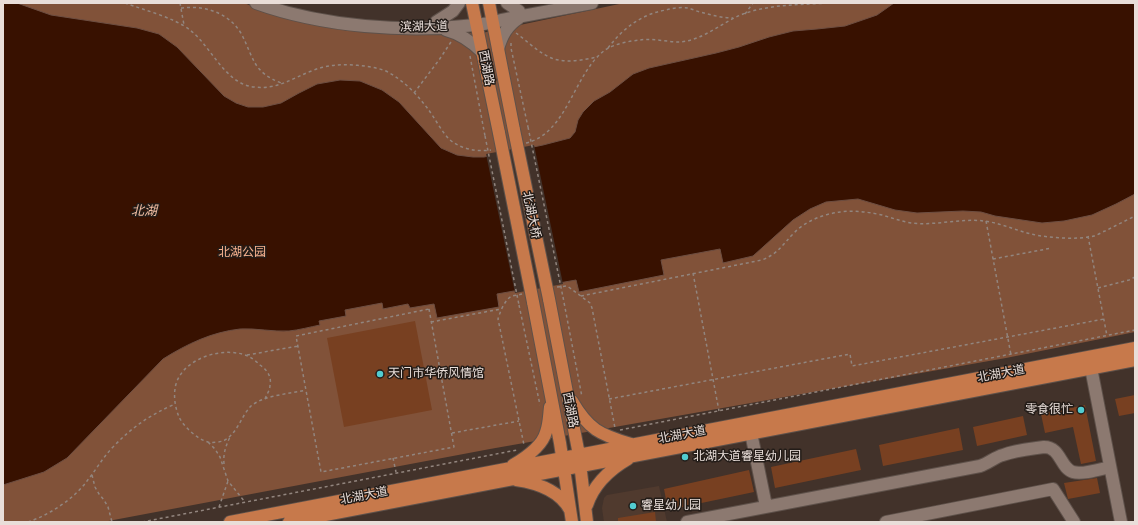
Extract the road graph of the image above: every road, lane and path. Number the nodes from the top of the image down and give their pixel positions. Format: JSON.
{"nodes":[{"id":1,"x":125,"y":3,"type":"edge"},
{"id":2,"x":180,"y":3,"type":"edge"},
{"id":3,"x":256,"y":3,"type":"edge"},
{"id":4,"x":279,"y":3,"type":"edge"},
{"id":5,"x":459,"y":3,"type":"edge"},
{"id":6,"x":472,"y":3,"type":"edge"},
{"id":7,"x":489,"y":3,"type":"edge"},
{"id":8,"x":507,"y":3,"type":"edge"},
{"id":9,"x":560,"y":3,"type":"edge"},
{"id":10,"x":592,"y":3,"type":"edge"},
{"id":11,"x":753,"y":3,"type":"edge"},
{"id":12,"x":828,"y":3,"type":"edge"},
{"id":13,"x":181,"y":8,"type":"junction"},
{"id":14,"x":520,"y":14,"type":"junction"},
{"id":15,"x":745,"y":14,"type":"junction"},
{"id":16,"x":735,"y":18,"type":"junction"},
{"id":17,"x":492,"y":19,"type":"junction"},
{"id":18,"x":476,"y":22,"type":"junction"},
{"id":19,"x":184,"y":25,"type":"junction"},
{"id":20,"x":436,"y":25,"type":"junction"},
{"id":21,"x":512,"y":32,"type":"junction"},
{"id":22,"x":456,"y":33,"type":"junction"},
{"id":23,"x":511,"y":42,"type":"dead end"},
{"id":24,"x":498,"y":49,"type":"junction"},
{"id":25,"x":607,"y":49,"type":"junction"},
{"id":26,"x":482,"y":52,"type":"junction"},
{"id":27,"x":470,"y":55,"type":"dead end"},
{"id":28,"x":597,"y":57,"type":"junction"},
{"id":29,"x":282,"y":84,"type":"junction"},
{"id":30,"x":414,"y":93,"type":"junction"},
{"id":31,"x":514,"y":130,"type":"joint"},
{"id":32,"x":499,"y":133,"type":"joint"},
{"id":33,"x":526,"y":144,"type":"dead end"},
{"id":34,"x":495,"y":150,"type":"dead end"},
{"id":35,"x":1135,"y":216,"type":"edge"},
{"id":36,"x":986,"y":221,"type":"junction"},
{"id":37,"x":1088,"y":236,"type":"junction"},
{"id":38,"x":1052,"y":248,"type":"dead end"},
{"id":39,"x":993,"y":259,"type":"junction"},
{"id":40,"x":693,"y":273,"type":"junction"},
{"id":41,"x":1135,"y":277,"type":"edge"},
{"id":42,"x":1098,"y":288,"type":"junction"},
{"id":43,"x":581,"y":296,"type":"dead end"},
{"id":44,"x":549,"y":299,"type":"joint"},
{"id":45,"x":533,"y":302,"type":"joint"},
{"id":46,"x":501,"y":309,"type":"dead end"},
{"id":47,"x":1104,"y":319,"type":"junction"},
{"id":48,"x":431,"y":322,"type":"junction"},
{"id":49,"x":1135,"y":330,"type":"edge"},
{"id":50,"x":1107,"y":336,"type":"junction"},
{"id":51,"x":1007,"y":337,"type":"junction"},
{"id":52,"x":298,"y":346,"type":"junction"},
{"id":53,"x":1135,"y":348,"type":"edge"},
{"id":54,"x":1011,"y":354,"type":"junction"},
{"id":55,"x":245,"y":356,"type":"junction"},
{"id":56,"x":1135,"y":360,"type":"edge"},
{"id":57,"x":1091,"y":368,"type":"junction"},
{"id":58,"x":713,"y":380,"type":"junction"},
{"id":59,"x":306,"y":390,"type":"junction"},
{"id":60,"x":566,"y":390,"type":"junction"},
{"id":61,"x":551,"y":394,"type":"junction"},
{"id":62,"x":265,"y":399,"type":"junction"},
{"id":63,"x":609,"y":399,"type":"dead end"},
{"id":64,"x":583,"y":401,"type":"dead end"},
{"id":65,"x":175,"y":404,"type":"junction"},
{"id":66,"x":540,"y":408,"type":"dead end"},
{"id":67,"x":719,"y":411,"type":"junction"},
{"id":68,"x":519,"y":422,"type":"dead end"},
{"id":69,"x":613,"y":430,"type":"dead end"},
{"id":70,"x":452,"y":433,"type":"junction"},
{"id":71,"x":751,"y":433,"type":"junction"},
{"id":72,"x":232,"y":435,"type":"junction"},
{"id":73,"x":208,"y":442,"type":"junction"},
{"id":74,"x":527,"y":445,"type":"dead end"},
{"id":75,"x":524,"y":447,"type":"dead end"},
{"id":76,"x":521,"y":449,"type":"dead end"},
{"id":77,"x":634,"y":450,"type":"junction"},
{"id":78,"x":393,"y":458,"type":"junction"},
{"id":79,"x":580,"y":460,"type":"junction"},
{"id":80,"x":564,"y":463,"type":"junction"},
{"id":81,"x":1110,"y":467,"type":"junction"},
{"id":82,"x":224,"y":468,"type":"junction"},
{"id":83,"x":396,"y":473,"type":"junction"},
{"id":84,"x":508,"y":474,"type":"junction"},
{"id":85,"x":92,"y":475,"type":"junction"},
{"id":86,"x":228,"y":481,"type":"junction"},
{"id":87,"x":245,"y":502,"type":"junction"},
{"id":88,"x":766,"y":506,"type":"junction"},
{"id":89,"x":219,"y":507,"type":"junction"},
{"id":90,"x":586,"y":508,"type":"junction"},
{"id":91,"x":572,"y":517,"type":"edge"},
{"id":92,"x":28,"y":522,"type":"edge"},
{"id":93,"x":112,"y":522,"type":"edge"},
{"id":94,"x":142,"y":522,"type":"edge"},
{"id":95,"x":230,"y":522,"type":"edge"},
{"id":96,"x":291,"y":522,"type":"edge"},
{"id":97,"x":588,"y":522,"type":"edge"},
{"id":98,"x":687,"y":522,"type":"edge"},
{"id":99,"x":886,"y":522,"type":"edge"},
{"id":100,"x":1074,"y":522,"type":"edge"},
{"id":101,"x":1121,"y":522,"type":"edge"}],
"edges":[{"from":1,"to":19,"type":"path"},
{"from":2,"to":13,"type":"path"},
{"from":3,"to":20,"type":"street","name":"滨湖大道"},
{"from":4,"to":20,"type":"street","name":"滨湖大道"},
{"from":5,"to":20,"type":"street"},
{"from":6,"to":18,"type":"main road","name":"西湖路"},
{"from":7,"to":17,"type":"main road","name":"西湖路"},
{"from":8,"to":14,"type":"street"},
{"from":9,"to":14,"type":"street","name":"滨湖大道"},
{"from":10,"to":14,"type":"street","name":"滨湖大道"},
{"from":11,"to":15,"type":"path"},
{"from":12,"to":15,"type":"path"},
{"from":13,"to":19,"type":"path"},
{"from":13,"to":29,"type":"path"},
{"from":14,"to":17,"type":"street","name":"滨湖大道"},
{"from":14,"to":21,"type":"street"},
{"from":15,"to":16,"type":"path"},
{"from":16,"to":25,"type":"path"},
{"from":16,"to":25,"type":"path"},
{"from":17,"to":18,"type":"street","name":"滨湖大道"},
{"from":17,"to":24,"type":"main road","name":"西湖路"},
{"from":18,"to":20,"type":"street","name":"滨湖大道"},
{"from":18,"to":26,"type":"main road","name":"西湖路"},
{"from":19,"to":29,"type":"path"},
{"from":20,"to":22,"type":"street"},
{"from":21,"to":24,"type":"street"},
{"from":21,"to":28,"type":"path"},
{"from":22,"to":26,"type":"street"},
{"from":22,"to":30,"type":"path"},
{"from":23,"to":64,"type":"path","bridge":true},
{"from":24,"to":31,"type":"main road","name":"西湖路"},
{"from":25,"to":28,"type":"path"},
{"from":26,"to":32,"type":"main road","name":"西湖路"},
{"from":27,"to":66,"type":"path","bridge":true},
{"from":28,"to":33,"type":"path"},
{"from":29,"to":30,"type":"path"},
{"from":30,"to":34,"type":"path"},
{"from":31,"to":44,"type":"main road","name":"北湖大桥","bridge":true},
{"from":32,"to":45,"type":"main road","name":"北湖大桥","bridge":true},
{"from":35,"to":37,"type":"path"},
{"from":36,"to":37,"type":"path"},
{"from":36,"to":39,"type":"path"},
{"from":36,"to":40,"type":"path"},
{"from":37,"to":42,"type":"path"},
{"from":38,"to":39,"type":"path"},
{"from":39,"to":51,"type":"path"},
{"from":40,"to":43,"type":"path"},
{"from":40,"to":58,"type":"path"},
{"from":41,"to":42,"type":"path"},
{"from":42,"to":47,"type":"path"},
{"from":44,"to":60,"type":"main road","name":"西湖路"},
{"from":45,"to":61,"type":"main road","name":"西湖路"},
{"from":46,"to":48,"type":"path"},
{"from":47,"to":50,"type":"path"},
{"from":47,"to":51,"type":"path"},
{"from":48,"to":52,"type":"path"},
{"from":48,"to":70,"type":"path"},
{"from":49,"to":50,"type":"path"},
{"from":50,"to":54,"type":"path"},
{"from":51,"to":54,"type":"path"},
{"from":51,"to":58,"type":"path"},
{"from":52,"to":55,"type":"path"},
{"from":52,"to":59,"type":"path"},
{"from":53,"to":77,"type":"main road","name":"北湖大道"},
{"from":54,"to":67,"type":"path"},
{"from":55,"to":62,"type":"path"},
{"from":55,"to":65,"type":"path"},
{"from":56,"to":57,"type":"main road","name":"北湖大道"},
{"from":57,"to":71,"type":"main road","name":"北湖大道"},
{"from":57,"to":81,"type":"street"},
{"from":58,"to":63,"type":"path"},
{"from":58,"to":67,"type":"path"},
{"from":59,"to":62,"type":"path"},
{"from":59,"to":78,"type":"path"},
{"from":60,"to":77,"type":"main road"},
{"from":60,"to":79,"type":"main road","name":"西湖路"},
{"from":61,"to":80,"type":"main road","name":"西湖路"},
{"from":61,"to":84,"type":"main road"},
{"from":62,"to":72,"type":"path"},
{"from":65,"to":73,"type":"path"},
{"from":65,"to":85,"type":"path"},
{"from":67,"to":69,"type":"path"},
{"from":68,"to":70,"type":"path"},
{"from":70,"to":78,"type":"path"},
{"from":71,"to":77,"type":"main road","name":"北湖大道"},
{"from":71,"to":88,"type":"street"},
{"from":72,"to":73,"type":"path"},
{"from":72,"to":82,"type":"path"},
{"from":73,"to":82,"type":"path"},
{"from":74,"to":75,"type":"path"},
{"from":76,"to":83,"type":"path"},
{"from":77,"to":79,"type":"main road","name":"北湖大道"},
{"from":77,"to":90,"type":"main road"},
{"from":78,"to":83,"type":"path"},
{"from":79,"to":80,"type":"main road","name":"北湖大道"},
{"from":79,"to":90,"type":"main road","name":"西湖路"},
{"from":80,"to":84,"type":"main road","name":"北湖大道"},
{"from":80,"to":91,"type":"main road","name":"西湖路"},
{"from":81,"to":88,"type":"street"},
{"from":81,"to":101,"type":"street"},
{"from":82,"to":86,"type":"path"},
{"from":83,"to":87,"type":"path"},
{"from":84,"to":91,"type":"main road"},
{"from":84,"to":95,"type":"main road","name":"北湖大道"},
{"from":84,"to":96,"type":"main road","name":"北湖大道"},
{"from":85,"to":92,"type":"path"},
{"from":85,"to":93,"type":"path"},
{"from":86,"to":87,"type":"path"},
{"from":86,"to":89,"type":"path"},
{"from":87,"to":89,"type":"path"},
{"from":88,"to":98,"type":"street"},
{"from":89,"to":94,"type":"path"},
{"from":90,"to":97,"type":"main road","name":"西湖路"},
{"from":99,"to":100,"type":"street"}]}
